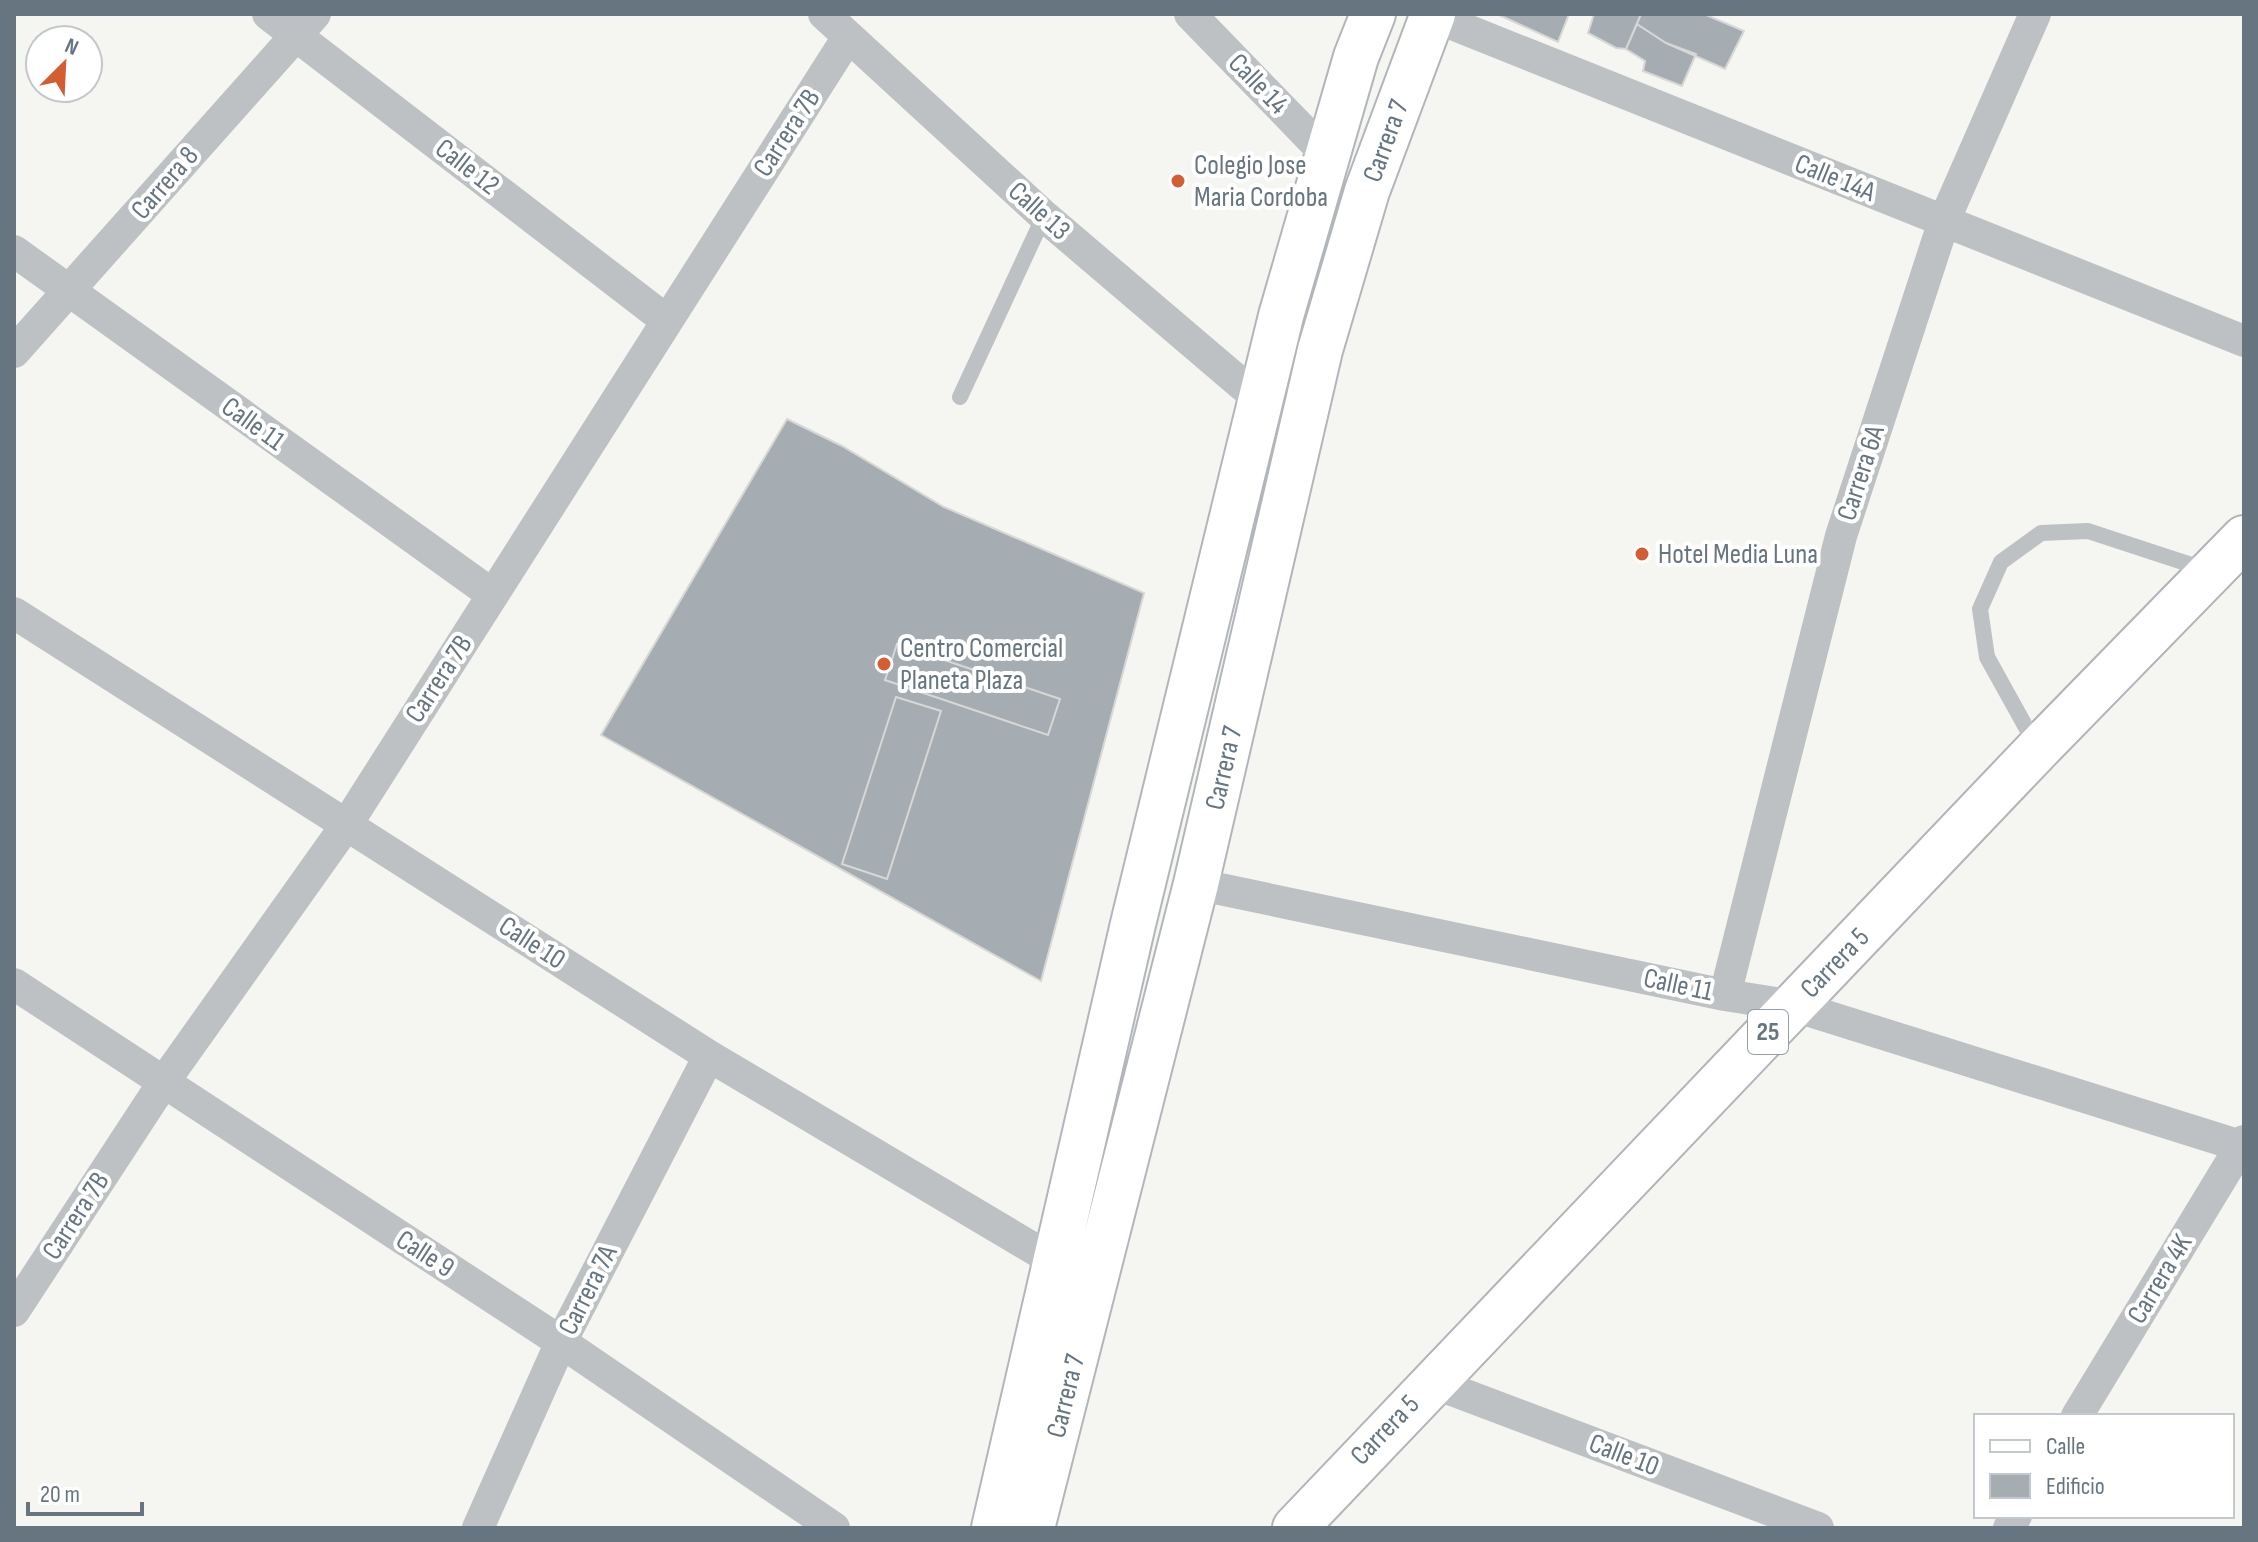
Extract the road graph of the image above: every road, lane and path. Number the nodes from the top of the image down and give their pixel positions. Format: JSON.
{"nodes":[{"id":1,"x":268,"y":14,"type":"edge"},
{"id":2,"x":824,"y":14,"type":"edge"},
{"id":3,"x":1190,"y":14,"type":"edge"},
{"id":4,"x":1373,"y":14,"type":"edge"},
{"id":5,"x":2035,"y":14,"type":"edge"},
{"id":6,"x":1431,"y":15,"type":"edge"},
{"id":7,"x":305,"y":24,"type":"edge"},
{"id":8,"x":848,"y":37,"type":"junction"},
{"id":9,"x":1326,"y":154,"type":"junction"},
{"id":10,"x":1044,"y":216,"type":"junction"},
{"id":11,"x":1944,"y":221,"type":"junction"},
{"id":12,"x":14,"y":251,"type":"edge"},
{"id":13,"x":69,"y":292,"type":"junction"},
{"id":14,"x":666,"y":320,"type":"junction"},
{"id":15,"x":2244,"y":341,"type":"edge"},
{"id":16,"x":14,"y":352,"type":"edge"},
{"id":17,"x":960,"y":397,"type":"dead end"},
{"id":18,"x":1260,"y":400,"type":"junction"},
{"id":19,"x":2244,"y":538,"type":"edge"},
{"id":20,"x":2211,"y":571,"type":"junction"},
{"id":21,"x":493,"y":595,"type":"junction"},
{"id":22,"x":14,"y":613,"type":"edge"},
{"id":23,"x":2038,"y":749,"type":"junction"},
{"id":24,"x":347,"y":824,"type":"junction"},
{"id":25,"x":1196,"y":884,"type":"junction"},
{"id":26,"x":14,"y":984,"type":"edge"},
{"id":27,"x":1725,"y":995,"type":"junction"},
{"id":28,"x":1794,"y":1006,"type":"junction"},
{"id":29,"x":709,"y":1056,"type":"junction"},
{"id":30,"x":163,"y":1083,"type":"junction"},
{"id":31,"x":2243,"y":1144,"type":"edge"},
{"id":32,"x":1056,"y":1262,"type":"junction"},
{"id":33,"x":14,"y":1311,"type":"edge"},
{"id":34,"x":561,"y":1342,"type":"junction"},
{"id":35,"x":1431,"y":1382,"type":"junction"},
{"id":36,"x":2078,"y":1414,"type":"edge"},
{"id":37,"x":1308,"y":1519,"type":"edge"},
{"id":38,"x":478,"y":1528,"type":"edge"},
{"id":39,"x":834,"y":1528,"type":"edge"},
{"id":40,"x":994,"y":1528,"type":"edge"},
{"id":41,"x":1032,"y":1528,"type":"edge"},
{"id":42,"x":1818,"y":1528,"type":"edge"}],
"edges":[{"from":1,"to":7,"type":"street","name":"Calle 12"},
{"from":2,"to":8,"type":"street","name":"Calle 13"},
{"from":3,"to":9,"type":"street","name":"Calle 14"},
{"from":4,"to":9,"type":"main road","name":"Carrera 7"},
{"from":5,"to":11,"type":"street","name":"Carrera 6A"},
{"from":6,"to":11,"type":"street","name":"Calle 14A"},
{"from":6,"to":25,"type":"main road","name":"Carrera 7"},
{"from":7,"to":13,"type":"street","name":"Carrera 8"},
{"from":7,"to":14,"type":"street","name":"Calle 12"},
{"from":8,"to":10,"type":"street","name":"Calle 13"},
{"from":8,"to":14,"type":"street","name":"Carrera 7B"},
{"from":9,"to":18,"type":"main road","name":"Carrera 7"},
{"from":10,"to":17,"type":"lane"},
{"from":10,"to":18,"type":"street","name":"Calle 13"},
{"from":11,"to":15,"type":"street","name":"Calle 14A"},
{"from":11,"to":27,"type":"street","name":"Carrera 6A"},
{"from":12,"to":13,"type":"street","name":"Calle 11"},
{"from":13,"to":16,"type":"street","name":"Carrera 8"},
{"from":13,"to":21,"type":"street","name":"Calle 11"},
{"from":14,"to":21,"type":"street","name":"Carrera 7B"},
{"from":18,"to":32,"type":"main road","name":"Carrera 7"},
{"from":19,"to":20,"type":"main road","name":"Carrera 5","number":"25"},
{"from":20,"to":23,"type":"main road","name":"Carrera 5","number":"25"},
{"from":20,"to":23,"type":"lane"},
{"from":21,"to":24,"type":"street","name":"Carrera 7B"},
{"from":22,"to":24,"type":"street","name":"Calle 10"},
{"from":23,"to":28,"type":"main road","name":"Carrera 5","number":"25"},
{"from":24,"to":29,"type":"street","name":"Calle 10"},
{"from":24,"to":30,"type":"street","name":"Carrera 7B"},
{"from":25,"to":27,"type":"street","name":"Calle 11"},
{"from":25,"to":41,"type":"main road","name":"Carrera 7"},
{"from":26,"to":30,"type":"street","name":"Calle 9"},
{"from":27,"to":28,"type":"street","name":"Calle 11"},
{"from":28,"to":31,"type":"street","name":"Calle 11"},
{"from":28,"to":35,"type":"main road","name":"Carrera 5","number":"25"},
{"from":29,"to":32,"type":"street","name":"Calle 10"},
{"from":29,"to":34,"type":"street","name":"Carrera 7A"},
{"from":30,"to":33,"type":"street","name":"Carrera 7B"},
{"from":30,"to":34,"type":"street","name":"Calle 9"},
{"from":31,"to":36,"type":"street","name":"Carrera 4K"},
{"from":32,"to":40,"type":"main road","name":"Carrera 7"},
{"from":34,"to":38,"type":"street","name":"Carrera 7A"},
{"from":34,"to":39,"type":"street","name":"Calle 9"},
{"from":35,"to":37,"type":"main road","name":"Carrera 5","number":"25"},
{"from":35,"to":42,"type":"street","name":"Calle 10"}]}
